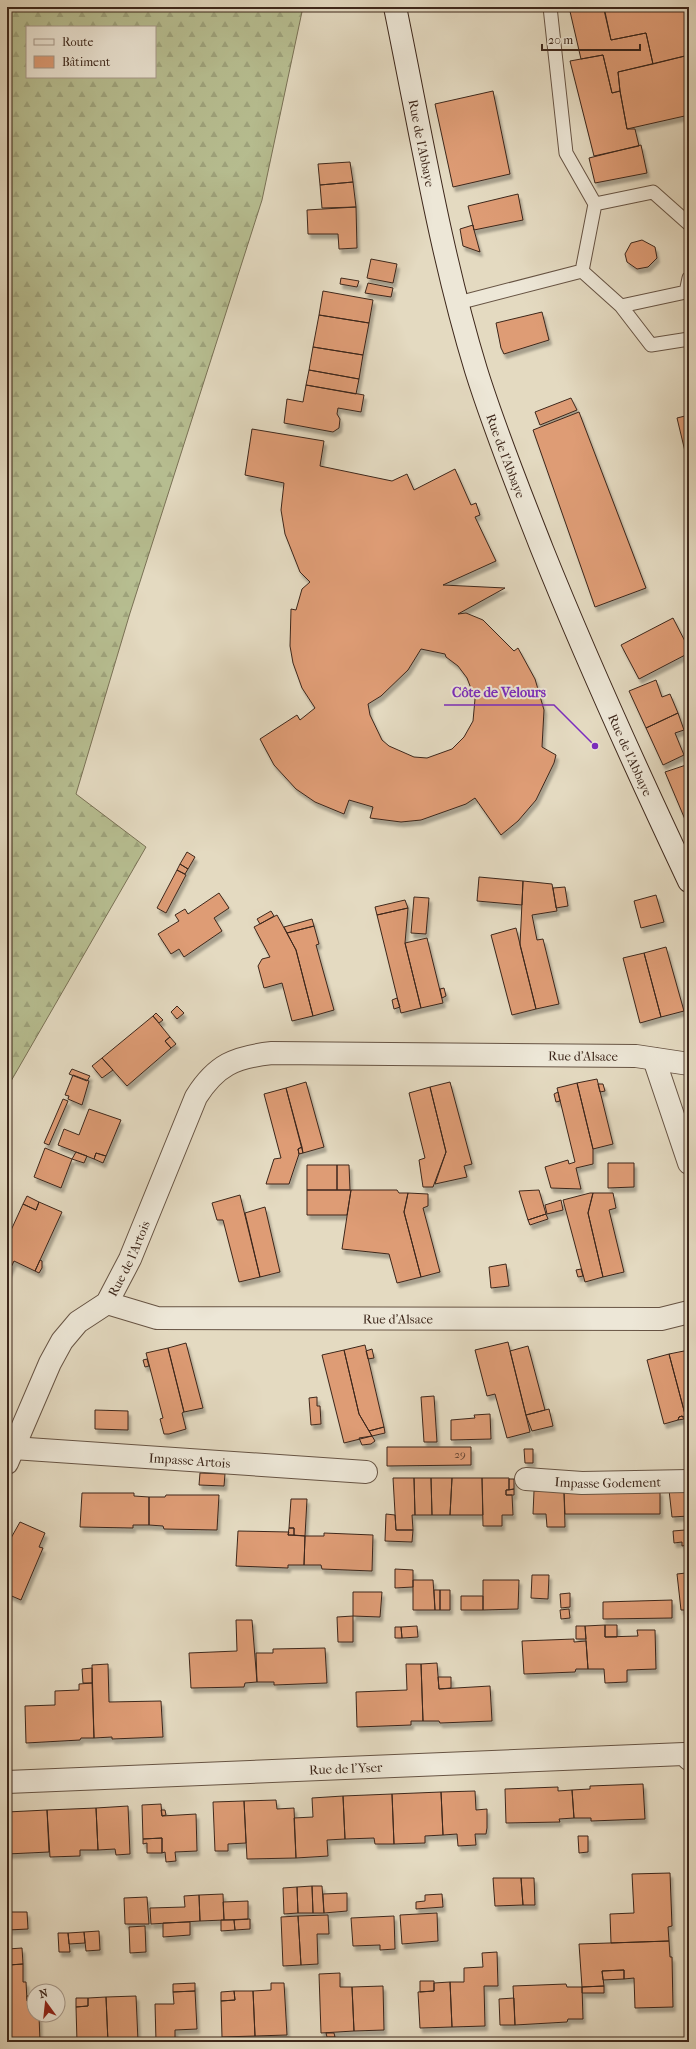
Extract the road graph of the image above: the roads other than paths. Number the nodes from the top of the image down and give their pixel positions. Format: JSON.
{"nodes":[{"id":1,"x":395,"y":7,"type":"edge"},
{"id":2,"x":550,"y":7,"type":"edge"},
{"id":3,"x":595,"y":204,"type":"junction"},
{"id":4,"x":689,"y":224,"type":"edge"},
{"id":5,"x":582,"y":271,"type":"junction"},
{"id":6,"x":689,"y":278,"type":"edge"},
{"id":7,"x":458,"y":303,"type":"junction"},
{"id":8,"x":621,"y":306,"type":"junction"},
{"id":9,"x":689,"y":338,"type":"edge"},
{"id":10,"x":689,"y":881,"type":"edge"},
{"id":11,"x":654,"y":1059,"type":"junction"},
{"id":12,"x":689,"y":1064,"type":"edge"},
{"id":13,"x":225,"y":1065,"type":"joint"},
{"id":14,"x":689,"y":1164,"type":"edge"},
{"id":15,"x":107,"y":1303,"type":"junction"},
{"id":16,"x":689,"y":1312,"type":"edge"},
{"id":17,"x":10,"y":1456,"type":"edge"},
{"id":18,"x":366,"y":1472,"type":"dead end"},
{"id":19,"x":526,"y":1479,"type":"dead end"},
{"id":20,"x":689,"y":1481,"type":"edge"},
{"id":21,"x":687,"y":1756,"type":"edge"},
{"id":22,"x":7,"y":1782,"type":"edge"}],
"edges":[{"from":1,"to":7,"type":"street","name":"Rue de l'Abbaye"},
{"from":2,"to":3,"type":"lane"},
{"from":3,"to":4,"type":"lane"},
{"from":3,"to":5,"type":"lane"},
{"from":5,"to":7,"type":"lane"},
{"from":5,"to":8,"type":"lane"},
{"from":6,"to":8,"type":"lane"},
{"from":7,"to":10,"type":"street","name":"Rue de l'Abbaye"},
{"from":8,"to":9,"type":"lane"},
{"from":11,"to":12,"type":"street","name":"Rue d'Alsace"},
{"from":11,"to":13,"type":"street","name":"Rue d'Alsace"},
{"from":11,"to":14,"type":"street"},
{"from":13,"to":15,"type":"street","name":"Rue de l'Artois"},
{"from":15,"to":16,"type":"street","name":"Rue d'Alsace"},
{"from":15,"to":17,"type":"street","name":"Rue de l'Artois"},
{"from":17,"to":18,"type":"street","name":"Impasse Artois"},
{"from":19,"to":20,"type":"street","name":"Impasse Godement"},
{"from":21,"to":22,"type":"street","name":"Rue de l'Yser"}]}
